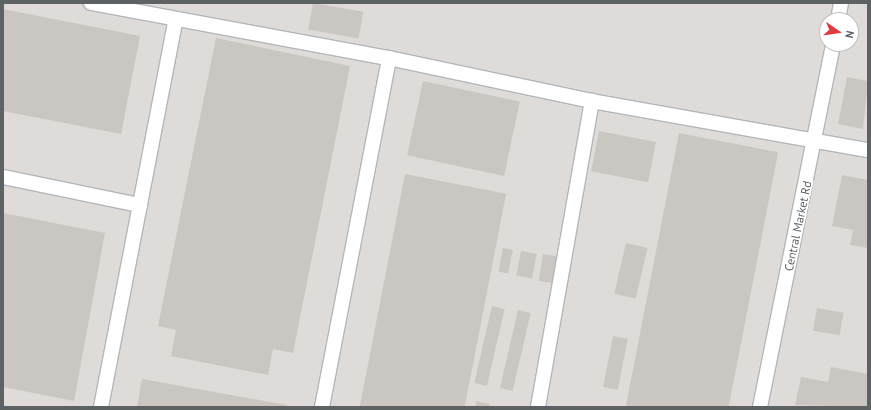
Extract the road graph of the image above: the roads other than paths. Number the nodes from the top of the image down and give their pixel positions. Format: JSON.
{"nodes":[{"id":1,"x":91,"y":3,"type":"edge"},
{"id":2,"x":176,"y":19,"type":"junction"},
{"id":3,"x":832,"y":52,"type":"edge"},
{"id":4,"x":389,"y":58,"type":"junction"},
{"id":5,"x":592,"y":101,"type":"junction"},
{"id":6,"x":815,"y":141,"type":"junction"},
{"id":7,"x":868,"y":150,"type":"edge"},
{"id":8,"x":3,"y":177,"type":"edge"},
{"id":9,"x":140,"y":205,"type":"junction"},
{"id":10,"x":101,"y":407,"type":"edge"},
{"id":11,"x":322,"y":407,"type":"edge"},
{"id":12,"x":538,"y":407,"type":"edge"},
{"id":13,"x":760,"y":407,"type":"edge"}],
"edges":[{"from":1,"to":2,"type":"street"},
{"from":2,"to":4,"type":"street"},
{"from":2,"to":9,"type":"street"},
{"from":3,"to":6,"type":"street","name":"Central Market Rd"},
{"from":4,"to":5,"type":"street"},
{"from":4,"to":11,"type":"street"},
{"from":5,"to":6,"type":"street"},
{"from":5,"to":12,"type":"street"},
{"from":6,"to":7,"type":"street"},
{"from":6,"to":13,"type":"street","name":"Central Market Rd"},
{"from":8,"to":9,"type":"street"},
{"from":9,"to":10,"type":"street"}]}
